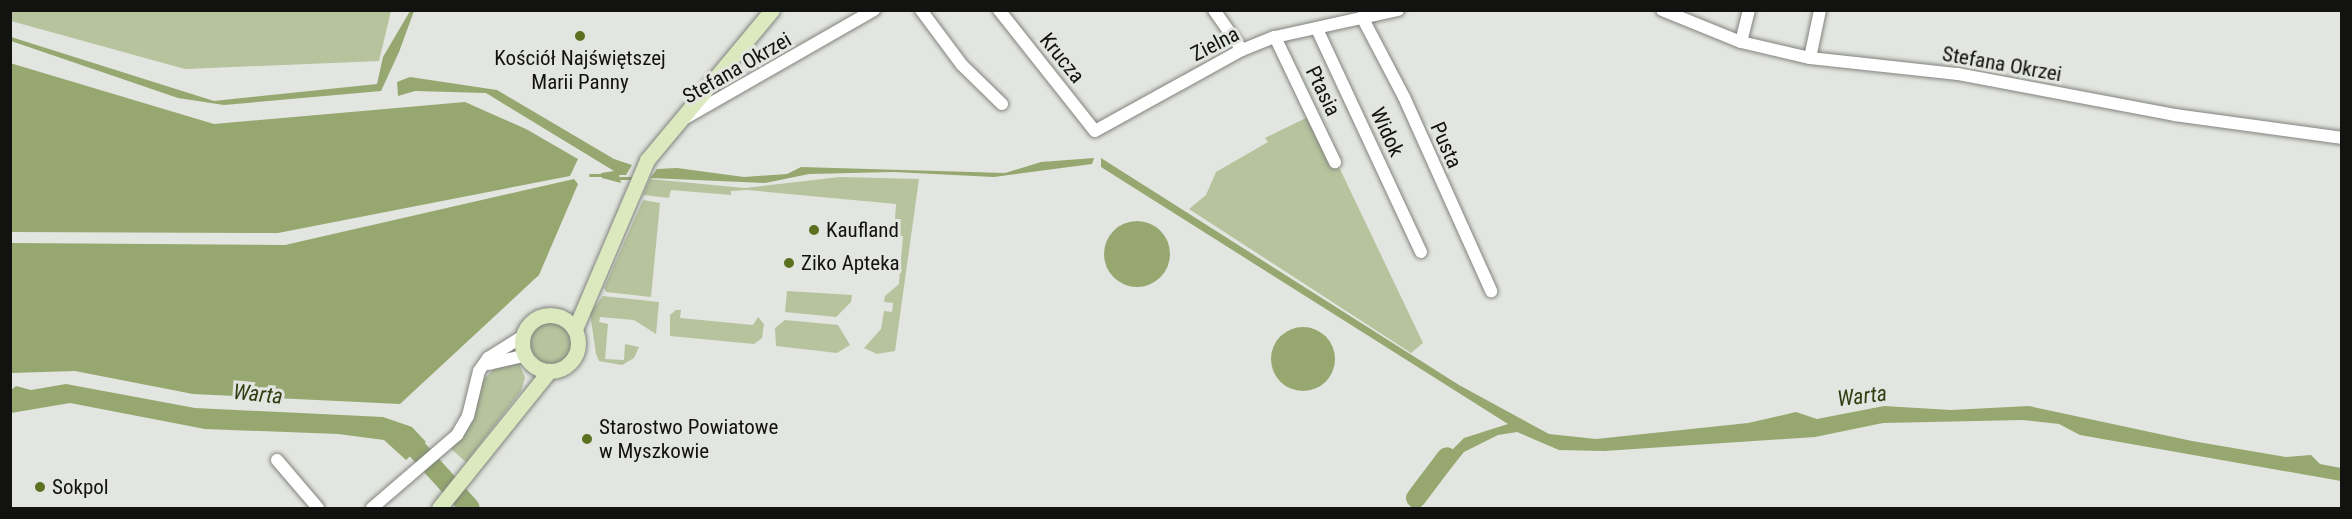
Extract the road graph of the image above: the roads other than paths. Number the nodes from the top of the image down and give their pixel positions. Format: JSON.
{"nodes":[{"id":1,"x":772,"y":10,"type":"edge"},
{"id":2,"x":874,"y":10,"type":"edge"},
{"id":3,"x":921,"y":10,"type":"edge"},
{"id":4,"x":999,"y":10,"type":"edge"},
{"id":5,"x":1214,"y":10,"type":"edge"},
{"id":6,"x":1398,"y":10,"type":"edge"},
{"id":7,"x":1662,"y":10,"type":"edge"},
{"id":8,"x":1749,"y":11,"type":"edge"},
{"id":9,"x":1362,"y":17,"type":"junction"},
{"id":10,"x":1819,"y":17,"type":"edge"},
{"id":11,"x":1317,"y":28,"type":"junction"},
{"id":12,"x":1275,"y":37,"type":"junction"},
{"id":13,"x":1743,"y":37,"type":"junction"},
{"id":14,"x":1242,"y":50,"type":"junction"},
{"id":15,"x":1810,"y":58,"type":"junction"},
{"id":16,"x":1002,"y":104,"type":"dead end"},
{"id":17,"x":680,"y":121,"type":"junction"},
{"id":18,"x":1095,"y":131,"type":"joint"},
{"id":19,"x":2342,"y":138,"type":"edge"},
{"id":20,"x":1335,"y":162,"type":"dead end"},
{"id":21,"x":1422,"y":252,"type":"dead end"},
{"id":22,"x":598,"y":276,"type":"junction"},
{"id":23,"x":1491,"y":291,"type":"dead end"},
{"id":24,"x":558,"y":315,"type":"junction"},
{"id":25,"x":575,"y":329,"type":"junction"},
{"id":26,"x":522,"y":337,"type":"junction"},
{"id":27,"x":527,"y":360,"type":"junction"},
{"id":28,"x":482,"y":368,"type":"junction"},
{"id":29,"x":549,"y":371,"type":"junction"},
{"id":30,"x":518,"y":409,"type":"junction"},
{"id":31,"x":277,"y":460,"type":"dead end"},
{"id":32,"x":440,"y":507,"type":"edge"},
{"id":33,"x":318,"y":508,"type":"edge"},
{"id":34,"x":372,"y":508,"type":"edge"}],
"edges":[{"from":1,"to":17,"type":"main road"},
{"from":2,"to":17,"type":"street","name":"Stefana Okrzei"},
{"from":3,"to":16,"type":"street"},
{"from":4,"to":18,"type":"street","name":"Krucza"},
{"from":5,"to":14,"type":"street"},
{"from":6,"to":9,"type":"street","name":"Zielna"},
{"from":7,"to":13,"type":"street","name":"Stefana Okrzei"},
{"from":8,"to":13,"type":"street"},
{"from":9,"to":11,"type":"street","name":"Zielna"},
{"from":9,"to":23,"type":"street","name":"Pusta"},
{"from":10,"to":15,"type":"street"},
{"from":11,"to":12,"type":"street","name":"Zielna"},
{"from":11,"to":21,"type":"street","name":"Widok"},
{"from":12,"to":14,"type":"street","name":"Zielna"},
{"from":12,"to":20,"type":"street","name":"Ptasia"},
{"from":13,"to":15,"type":"street","name":"Stefana Okrzei"},
{"from":14,"to":18,"type":"street","name":"Zielna"},
{"from":15,"to":19,"type":"street","name":"Stefana Okrzei"},
{"from":17,"to":22,"type":"main road"},
{"from":22,"to":24,"type":"main road"},
{"from":22,"to":25,"type":"main road"},
{"from":24,"to":25,"type":"main road"},
{"from":24,"to":26,"type":"main road"},
{"from":25,"to":29,"type":"main road"},
{"from":26,"to":27,"type":"main road"},
{"from":26,"to":28,"type":"street"},
{"from":27,"to":28,"type":"street"},
{"from":27,"to":29,"type":"main road"},
{"from":27,"to":30,"type":"main road"},
{"from":28,"to":34,"type":"street"},
{"from":29,"to":30,"type":"main road"},
{"from":30,"to":32,"type":"main road"},
{"from":31,"to":33,"type":"street"}]}
